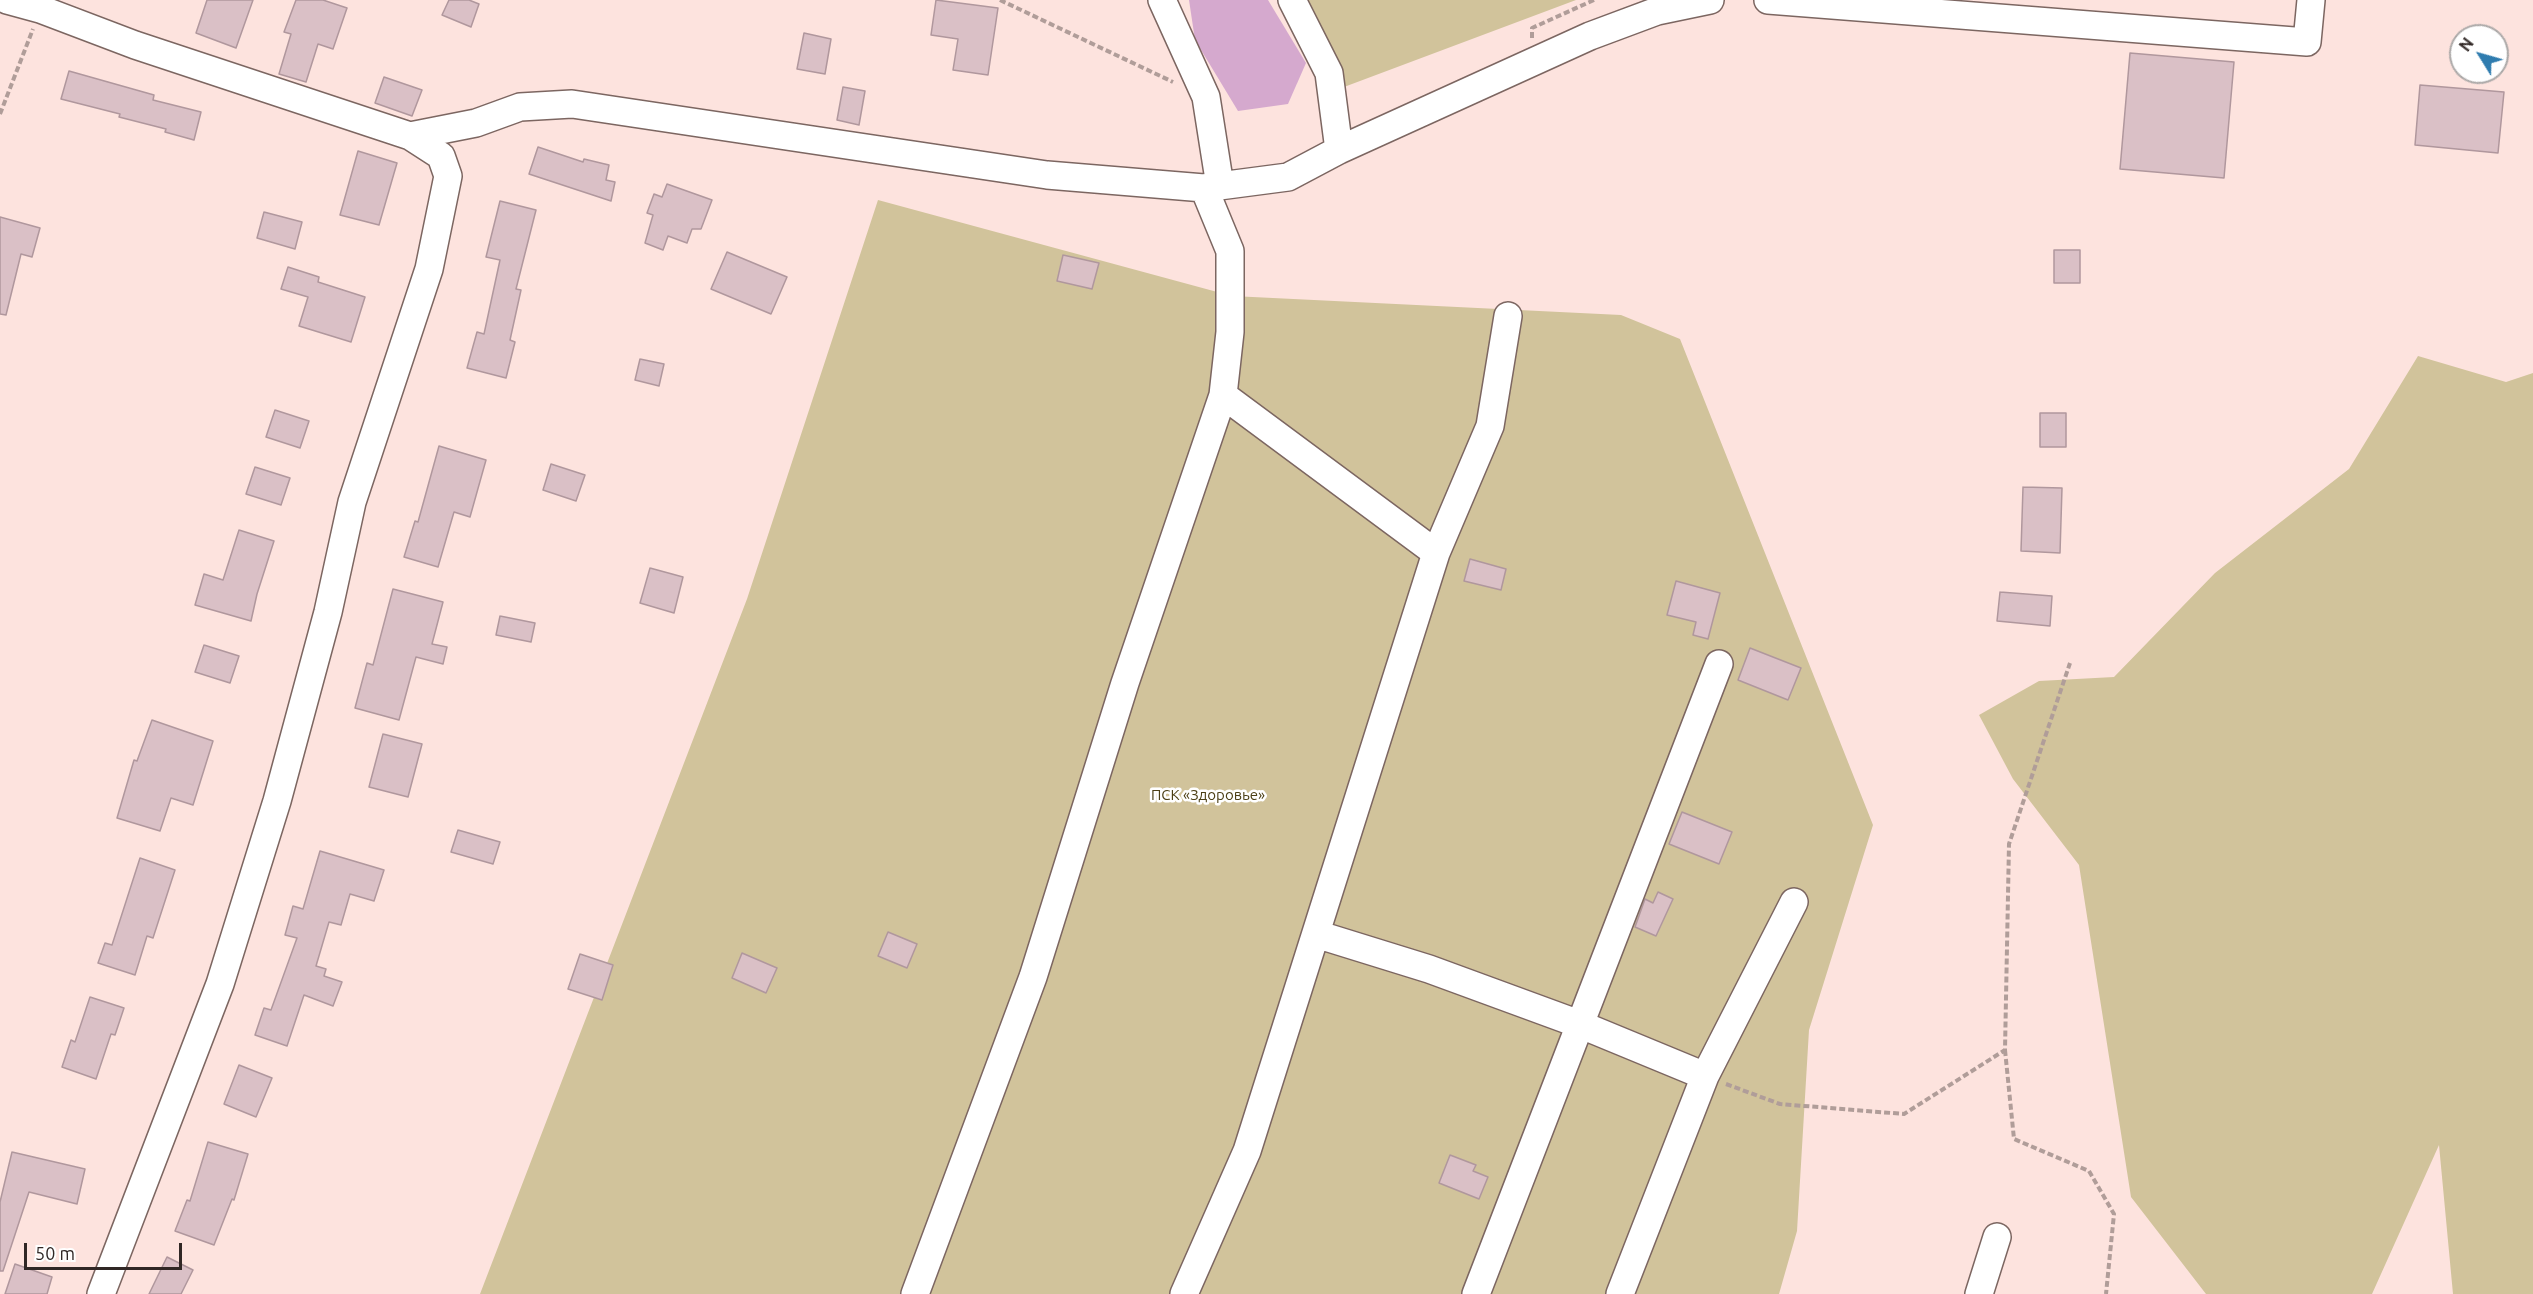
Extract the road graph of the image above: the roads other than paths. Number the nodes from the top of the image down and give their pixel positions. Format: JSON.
{"nodes":[{"id":1,"x":8,"y":0,"type":"edge"},
{"id":2,"x":1162,"y":0,"type":"edge"},
{"id":3,"x":1292,"y":0,"type":"edge"},
{"id":4,"x":1710,"y":0,"type":"edge"},
{"id":5,"x":1768,"y":0,"type":"edge"},
{"id":6,"x":2311,"y":0,"type":"edge"},
{"id":7,"x":410,"y":136,"type":"junction"},
{"id":8,"x":1339,"y":150,"type":"junction"},
{"id":9,"x":1212,"y":187,"type":"junction"},
{"id":10,"x":1508,"y":316,"type":"dead end"},
{"id":11,"x":1223,"y":395,"type":"junction"},
{"id":12,"x":1436,"y":553,"type":"junction"},
{"id":13,"x":1719,"y":664,"type":"dead end"},
{"id":14,"x":1794,"y":902,"type":"dead end"},
{"id":15,"x":1316,"y":934,"type":"junction"},
{"id":16,"x":1579,"y":1024,"type":"junction"},
{"id":17,"x":1705,"y":1076,"type":"junction"},
{"id":18,"x":1996,"y":1237,"type":"dead end"},
{"id":19,"x":101,"y":1294,"type":"edge"},
{"id":20,"x":915,"y":1294,"type":"edge"},
{"id":21,"x":1184,"y":1294,"type":"edge"},
{"id":22,"x":1476,"y":1294,"type":"edge"},
{"id":23,"x":1620,"y":1294,"type":"edge"},
{"id":24,"x":1979,"y":1294,"type":"edge"}],
"edges":[{"from":1,"to":7,"type":"street"},
{"from":2,"to":9,"type":"street"},
{"from":3,"to":8,"type":"street"},
{"from":4,"to":8,"type":"street"},
{"from":5,"to":6,"type":"street"},
{"from":7,"to":9,"type":"street"},
{"from":7,"to":19,"type":"street"},
{"from":8,"to":9,"type":"street"},
{"from":9,"to":11,"type":"street"},
{"from":10,"to":12,"type":"street"},
{"from":11,"to":12,"type":"street"},
{"from":11,"to":20,"type":"street"},
{"from":12,"to":15,"type":"street"},
{"from":13,"to":16,"type":"street"},
{"from":14,"to":17,"type":"street"},
{"from":15,"to":16,"type":"street"},
{"from":15,"to":21,"type":"street"},
{"from":16,"to":17,"type":"street"},
{"from":16,"to":22,"type":"street"},
{"from":17,"to":23,"type":"street"},
{"from":18,"to":24,"type":"street"}]}
